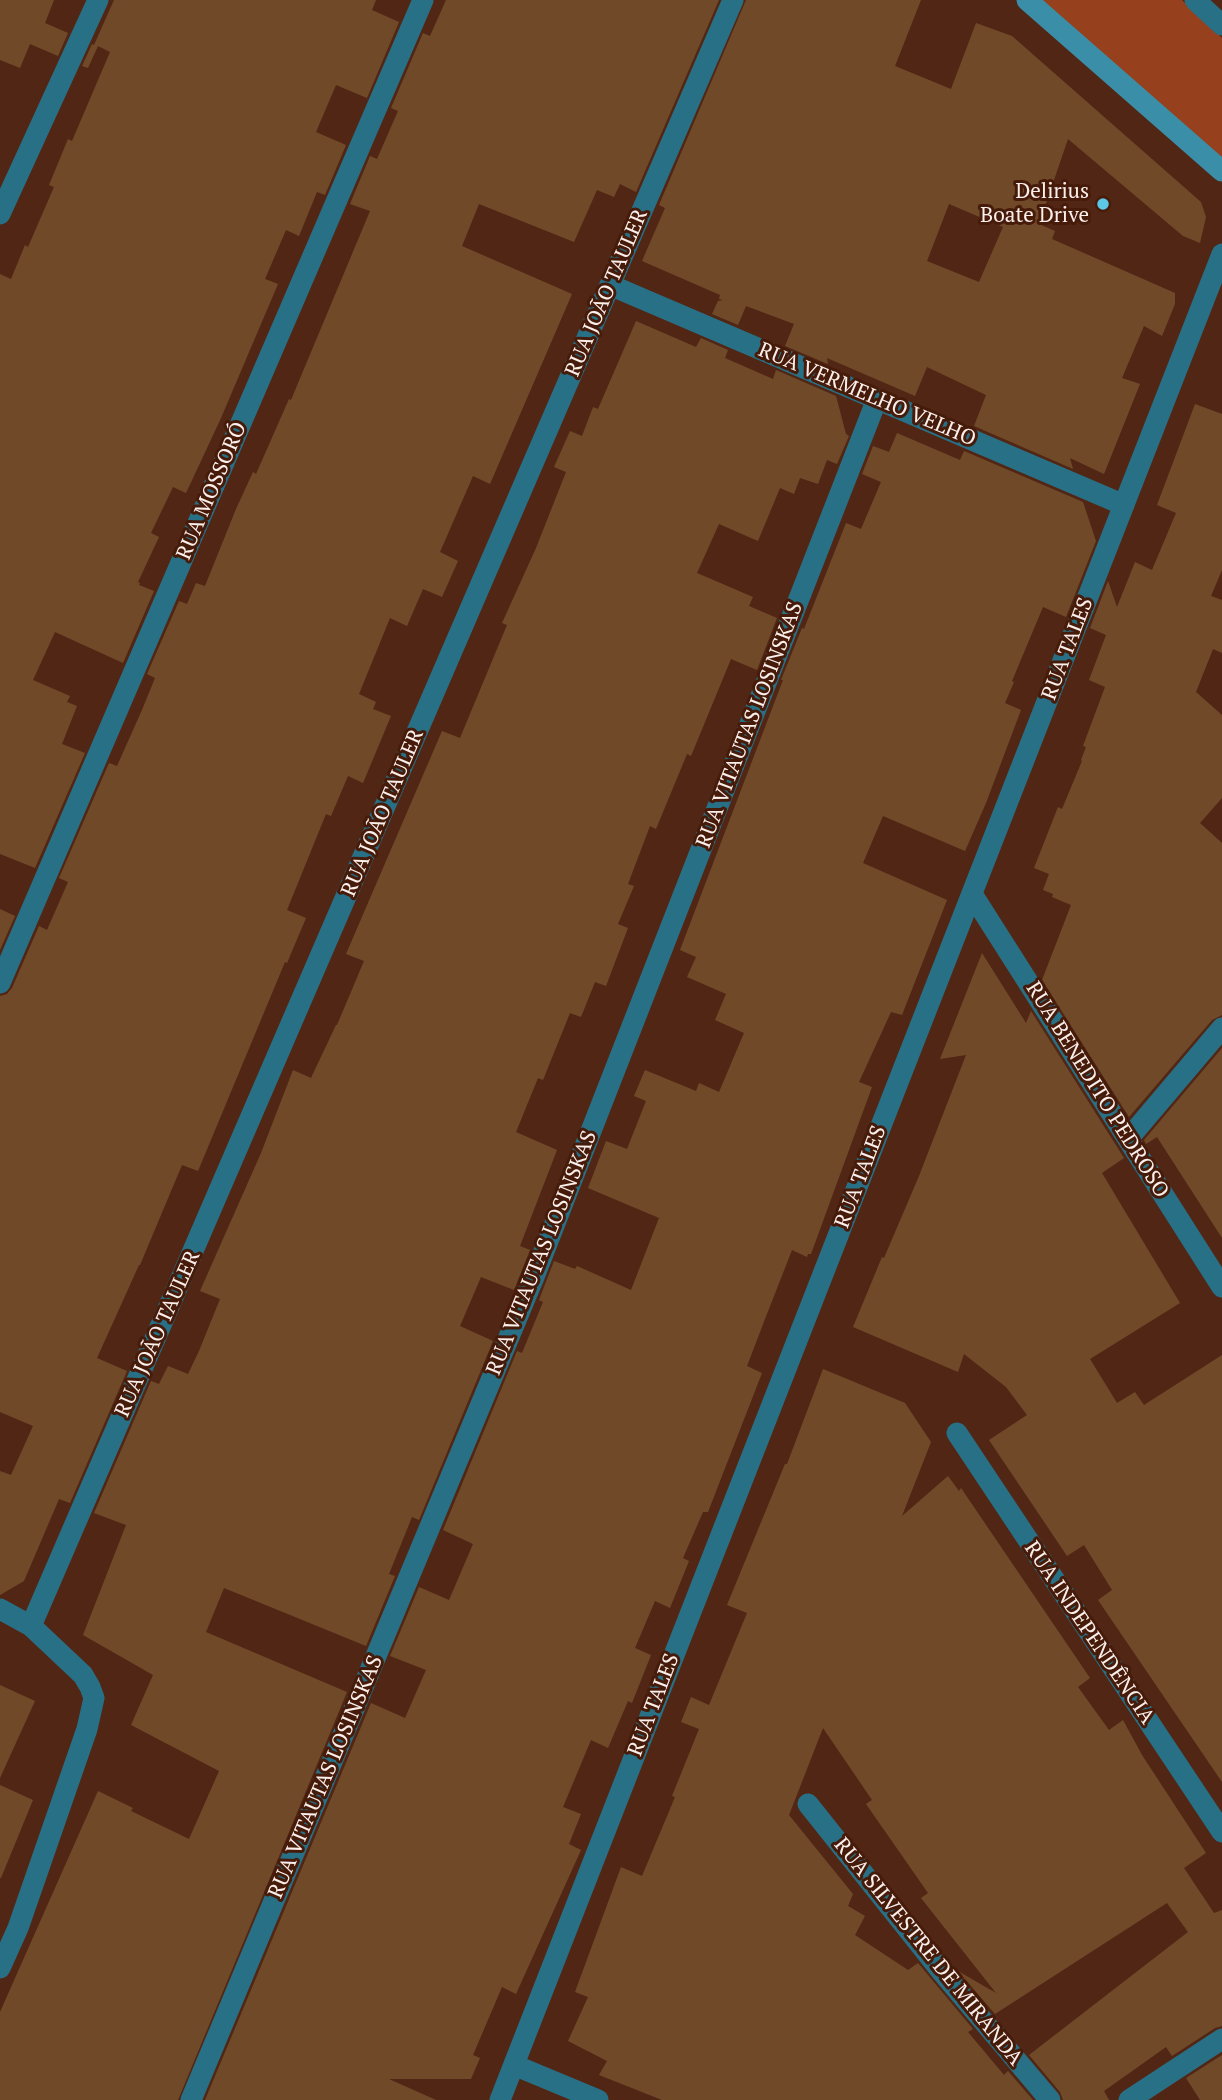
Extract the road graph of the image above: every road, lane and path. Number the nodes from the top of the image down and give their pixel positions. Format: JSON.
{"nodes":[{"id":1,"x":98,"y":0,"type":"edge"},
{"id":2,"x":423,"y":0,"type":"edge"},
{"id":3,"x":733,"y":0,"type":"edge"},
{"id":4,"x":1027,"y":0,"type":"edge"},
{"id":5,"x":1195,"y":0,"type":"edge"},
{"id":6,"x":1222,"y":25,"type":"edge"},
{"id":7,"x":1222,"y":171,"type":"edge"},
{"id":8,"x":0,"y":214,"type":"edge"},
{"id":9,"x":1222,"y":254,"type":"edge"},
{"id":10,"x":610,"y":285,"type":"junction"},
{"id":11,"x":877,"y":399,"type":"junction"},
{"id":12,"x":1124,"y":505,"type":"junction"},
{"id":13,"x":972,"y":894,"type":"junction"},
{"id":14,"x":0,"y":983,"type":"edge"},
{"id":15,"x":1222,"y":1028,"type":"edge"},
{"id":16,"x":1128,"y":1139,"type":"junction"},
{"id":17,"x":1222,"y":1287,"type":"edge"},
{"id":18,"x":957,"y":1433,"type":"dead end"},
{"id":19,"x":0,"y":1609,"type":"edge"},
{"id":20,"x":31,"y":1626,"type":"junction"},
{"id":21,"x":808,"y":1804,"type":"dead end"},
{"id":22,"x":1222,"y":1832,"type":"edge"},
{"id":23,"x":9,"y":1924,"type":"edge"},
{"id":24,"x":0,"y":1968,"type":"edge"},
{"id":25,"x":1222,"y":2039,"type":"edge"},
{"id":26,"x":514,"y":2065,"type":"junction"},
{"id":27,"x":191,"y":2100,"type":"edge"},
{"id":28,"x":500,"y":2100,"type":"edge"},
{"id":29,"x":598,"y":2100,"type":"edge"},
{"id":30,"x":1050,"y":2100,"type":"edge"},
{"id":31,"x":1129,"y":2100,"type":"edge"}],
"edges":[{"from":1,"to":8,"type":"street"},
{"from":2,"to":14,"type":"street","name":"RUA MOSSORÓ"},
{"from":3,"to":10,"type":"street","name":"RUA JOÃO TAULER"},
{"from":4,"to":7,"type":"main road"},
{"from":5,"to":6,"type":"street"},
{"from":9,"to":12,"type":"street","name":"RUA TALES"},
{"from":10,"to":11,"type":"street","name":"RUA VERMELHO VELHO"},
{"from":10,"to":20,"type":"street","name":"RUA JOÃO TAULER"},
{"from":11,"to":12,"type":"street","name":"RUA VERMELHO VELHO"},
{"from":11,"to":27,"type":"street","name":"RUA VITAUTAS LOSINSKAS"},
{"from":12,"to":13,"type":"street","name":"RUA TALES"},
{"from":13,"to":16,"type":"street","name":"RUA BENEDITO PEDROSO"},
{"from":13,"to":26,"type":"street","name":"RUA TALES"},
{"from":15,"to":16,"type":"street"},
{"from":16,"to":17,"type":"street","name":"RUA BENEDITO PEDROSO"},
{"from":18,"to":22,"type":"street","name":"RUA INDEPENDÊNCIA"},
{"from":19,"to":20,"type":"street"},
{"from":20,"to":23,"type":"street"},
{"from":21,"to":30,"type":"street","name":"RUA SILVESTRE DE MIRANDA"},
{"from":23,"to":24,"type":"street"},
{"from":25,"to":31,"type":"street"},
{"from":26,"to":28,"type":"street","name":"RUA TALES"},
{"from":26,"to":29,"type":"street"}]}
